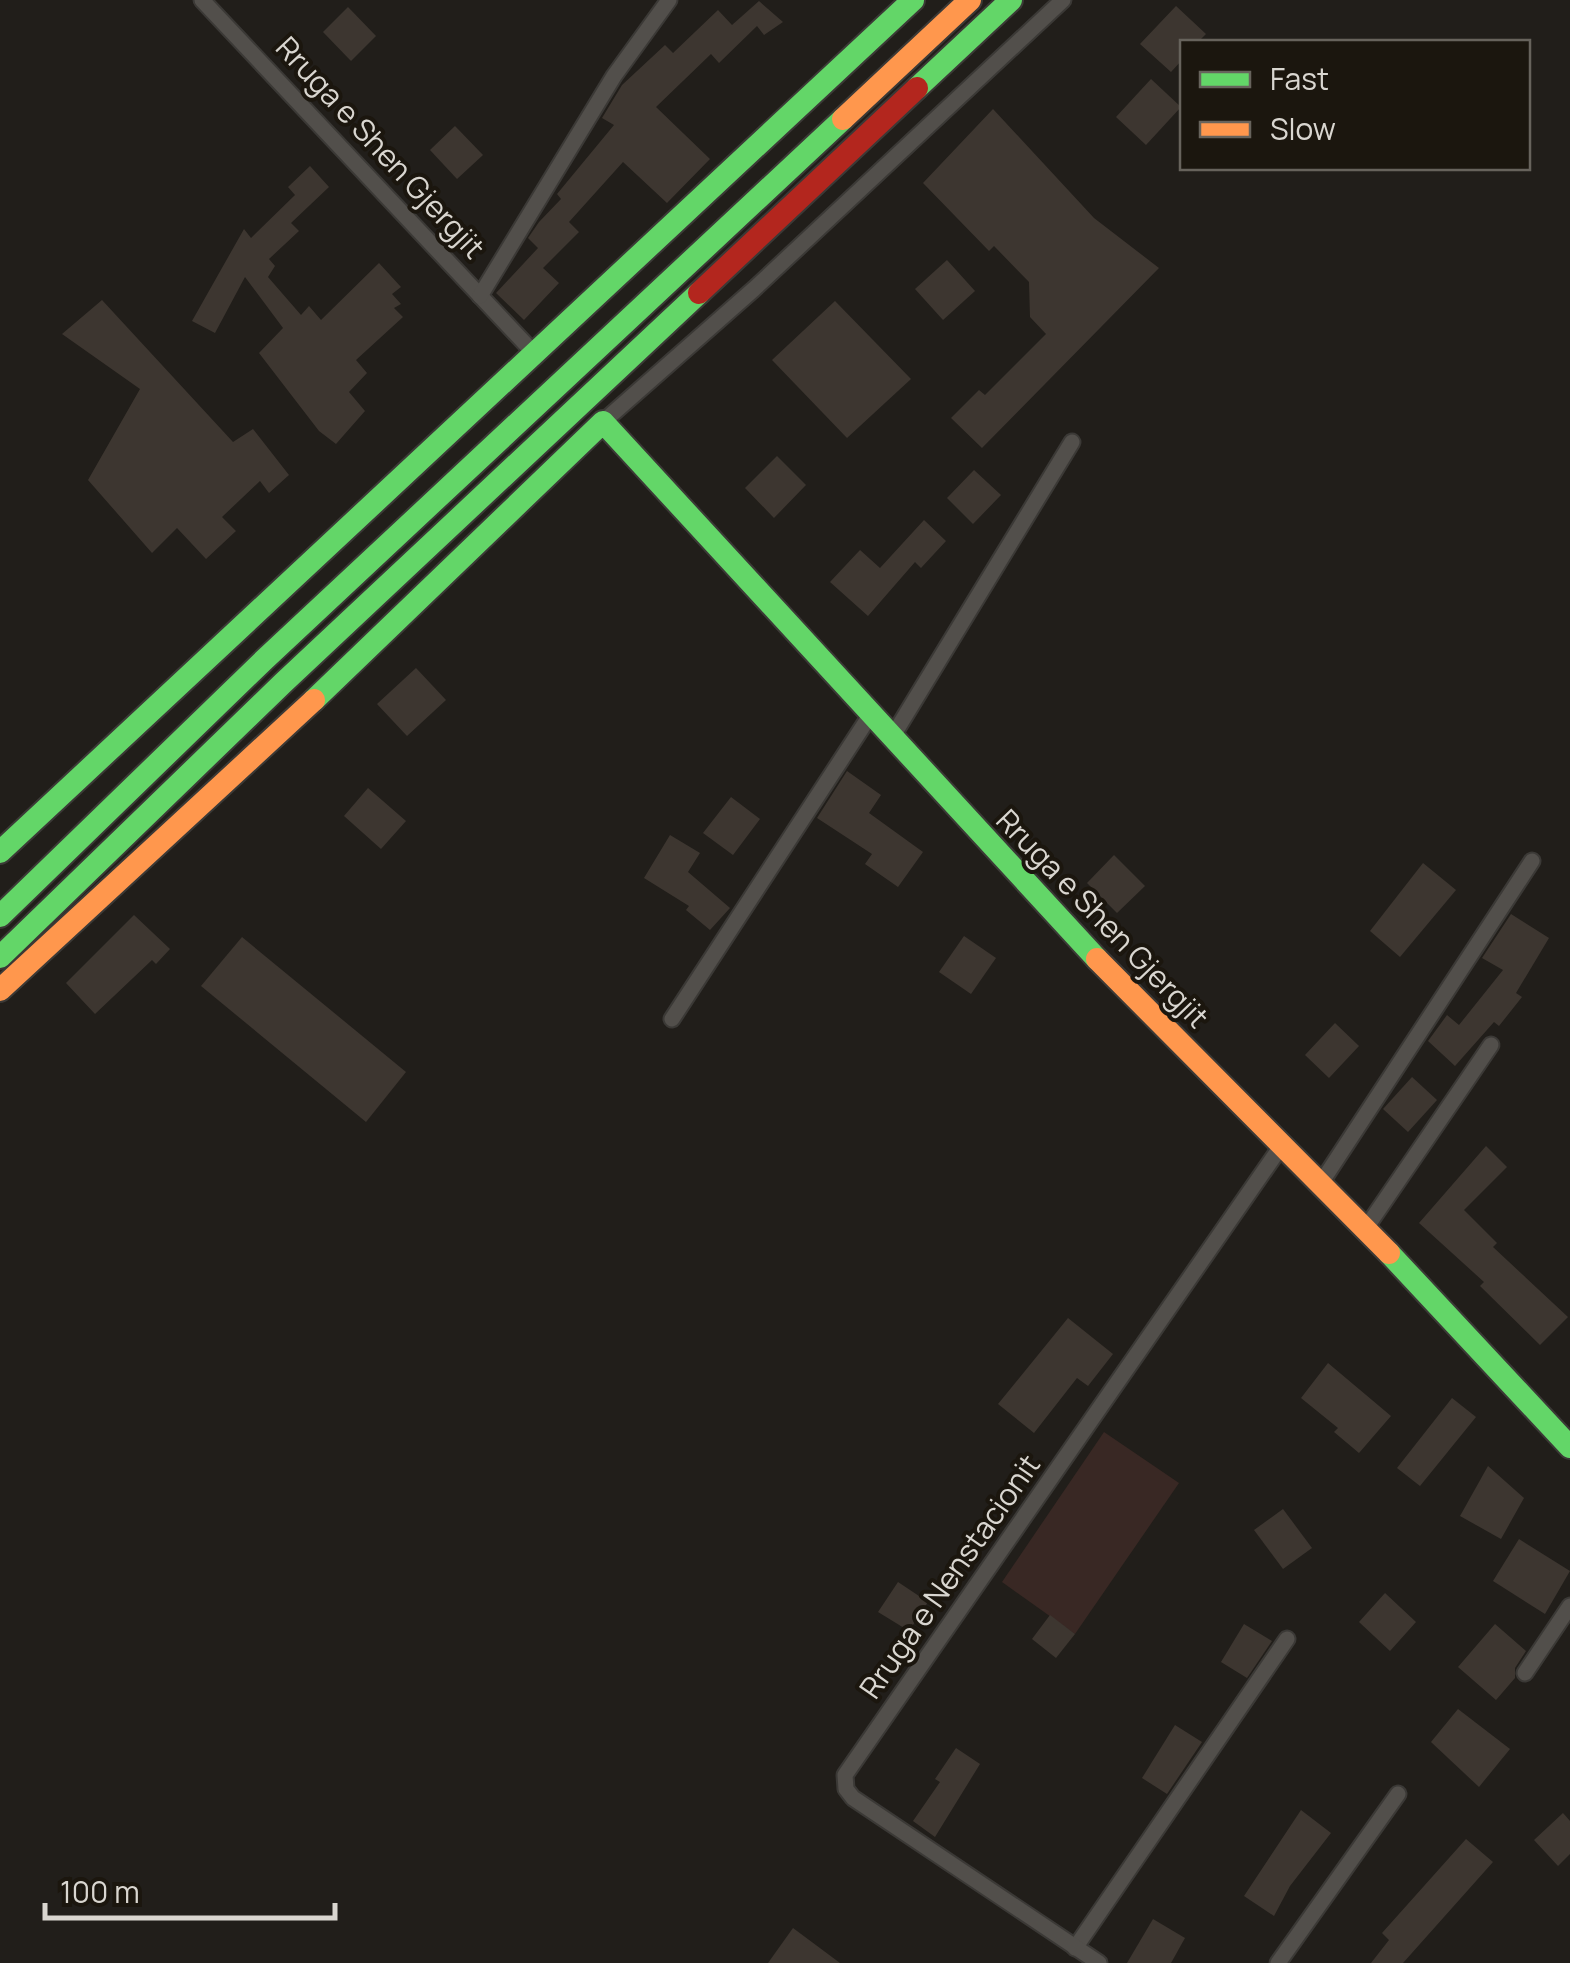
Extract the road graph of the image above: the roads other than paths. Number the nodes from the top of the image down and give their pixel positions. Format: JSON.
{"nodes":[{"id":1,"x":202,"y":0,"type":"edge"},
{"id":2,"x":670,"y":0,"type":"edge"},
{"id":3,"x":913,"y":0,"type":"edge"},
{"id":4,"x":970,"y":0,"type":"edge"},
{"id":5,"x":1010,"y":0,"type":"edge"},
{"id":6,"x":1063,"y":0,"type":"edge"},
{"id":7,"x":480,"y":296,"type":"junction"},
{"id":8,"x":525,"y":343,"type":"junction"},
{"id":9,"x":603,"y":422,"type":"junction"},
{"id":10,"x":1072,"y":442,"type":"dead end"},
{"id":11,"x":873,"y":712,"type":"junction"},
{"id":12,"x":894,"y":734,"type":"junction"},
{"id":13,"x":0,"y":852,"type":"edge"},
{"id":14,"x":1532,"y":861,"type":"dead end"},
{"id":15,"x":0,"y":916,"type":"edge"},
{"id":16,"x":0,"y":957,"type":"edge"},
{"id":17,"x":0,"y":990,"type":"edge"},
{"id":18,"x":672,"y":1019,"type":"dead end"},
{"id":19,"x":1491,"y":1046,"type":"dead end"},
{"id":20,"x":1282,"y":1145,"type":"junction"},
{"id":21,"x":1321,"y":1183,"type":"junction"},
{"id":22,"x":1366,"y":1228,"type":"junction"},
{"id":23,"x":1570,"y":1447,"type":"edge"},
{"id":24,"x":1570,"y":1606,"type":"edge"},
{"id":25,"x":1287,"y":1640,"type":"dead end"},
{"id":26,"x":1525,"y":1673,"type":"dead end"},
{"id":27,"x":1398,"y":1794,"type":"dead end"},
{"id":28,"x":1076,"y":1948,"type":"junction"},
{"id":29,"x":1099,"y":1963,"type":"edge"},
{"id":30,"x":1278,"y":1963,"type":"edge"}],
"edges":[{"from":1,"to":7,"type":"street","name":"Rruga e Shen Gjergjit"},
{"from":2,"to":7,"type":"street"},
{"from":3,"to":8,"type":"main road"},
{"from":4,"to":15,"type":"main road"},
{"from":5,"to":16,"type":"main road"},
{"from":6,"to":9,"type":"street"},
{"from":7,"to":8,"type":"street","name":"Rruga e Shen Gjergjit"},
{"from":8,"to":13,"type":"main road"},
{"from":9,"to":11,"type":"main road","name":"Rruga e Shen Gjergjit"},
{"from":9,"to":17,"type":"main road"},
{"from":10,"to":12,"type":"street"},
{"from":11,"to":12,"type":"main road","name":"Rruga e Shen Gjergjit"},
{"from":11,"to":18,"type":"street"},
{"from":12,"to":20,"type":"main road","name":"Rruga e Shen Gjergjit"},
{"from":14,"to":21,"type":"street"},
{"from":19,"to":22,"type":"street"},
{"from":20,"to":21,"type":"main road","name":"Rruga e Shen Gjergjit"},
{"from":20,"to":28,"type":"street","name":"Rruga e Nenstacionit"},
{"from":21,"to":22,"type":"main road","name":"Rruga e Shen Gjergjit"},
{"from":22,"to":23,"type":"main road","name":"Rruga e Shen Gjergjit"},
{"from":24,"to":26,"type":"street"},
{"from":25,"to":28,"type":"street"},
{"from":27,"to":30,"type":"street"},
{"from":28,"to":29,"type":"street","name":"Rruga e Nenstacionit"}]}
